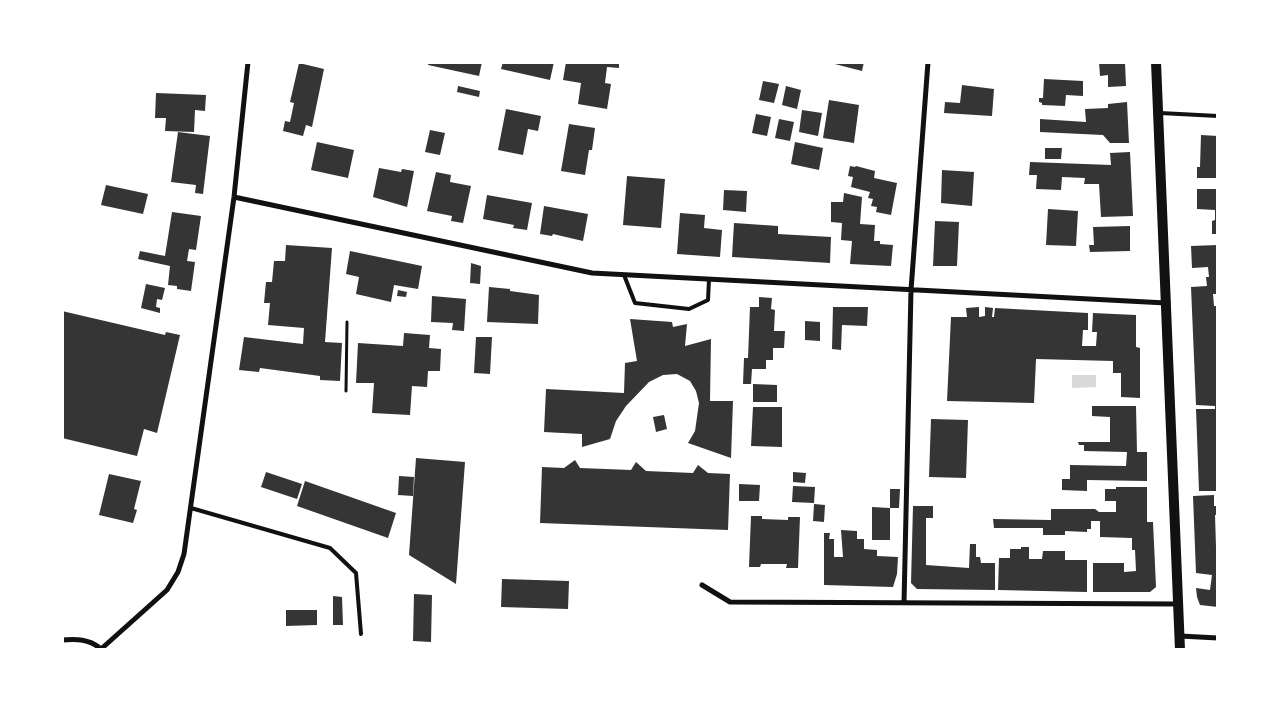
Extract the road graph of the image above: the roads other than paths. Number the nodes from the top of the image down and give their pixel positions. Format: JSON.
{"nodes":[{"id":1,"x":248,"y":62,"type":"edge"},
{"id":2,"x":928,"y":62,"type":"edge"},
{"id":3,"x":1156,"y":62,"type":"edge"},
{"id":4,"x":1158,"y":113,"type":"junction"},
{"id":5,"x":1218,"y":116,"type":"edge"},
{"id":6,"x":234,"y":197,"type":"junction"},
{"id":7,"x":624,"y":275,"type":"junction"},
{"id":8,"x":709,"y":279,"type":"junction"},
{"id":9,"x":911,"y":290,"type":"junction"},
{"id":10,"x":1166,"y":304,"type":"junction"},
{"id":11,"x":191,"y":508,"type":"junction"},
{"id":12,"x":702,"y":585,"type":"dead end"},
{"id":13,"x":904,"y":603,"type":"junction"},
{"id":14,"x":1178,"y":604,"type":"junction"},
{"id":15,"x":361,"y":634,"type":"dead end"},
{"id":16,"x":1180,"y":636,"type":"junction"},
{"id":17,"x":1218,"y":638,"type":"edge"},
{"id":18,"x":62,"y":640,"type":"edge"},
{"id":19,"x":100,"y":649,"type":"edge"},
{"id":20,"x":1180,"y":650,"type":"edge"}],
"edges":[{"from":1,"to":6,"type":"street"},
{"from":2,"to":9,"type":"street"},
{"from":3,"to":4,"type":"main road"},
{"from":4,"to":5,"type":"lane"},
{"from":4,"to":10,"type":"main road"},
{"from":6,"to":7,"type":"street"},
{"from":6,"to":11,"type":"street"},
{"from":7,"to":8,"type":"street"},
{"from":7,"to":8,"type":"lane"},
{"from":8,"to":9,"type":"street"},
{"from":9,"to":10,"type":"street"},
{"from":9,"to":13,"type":"street"},
{"from":10,"to":14,"type":"main road"},
{"from":11,"to":15,"type":"lane"},
{"from":11,"to":19,"type":"street"},
{"from":12,"to":13,"type":"street"},
{"from":13,"to":14,"type":"street"},
{"from":14,"to":16,"type":"main road"},
{"from":16,"to":17,"type":"street"},
{"from":16,"to":20,"type":"main road"},
{"from":18,"to":19,"type":"street"}]}
